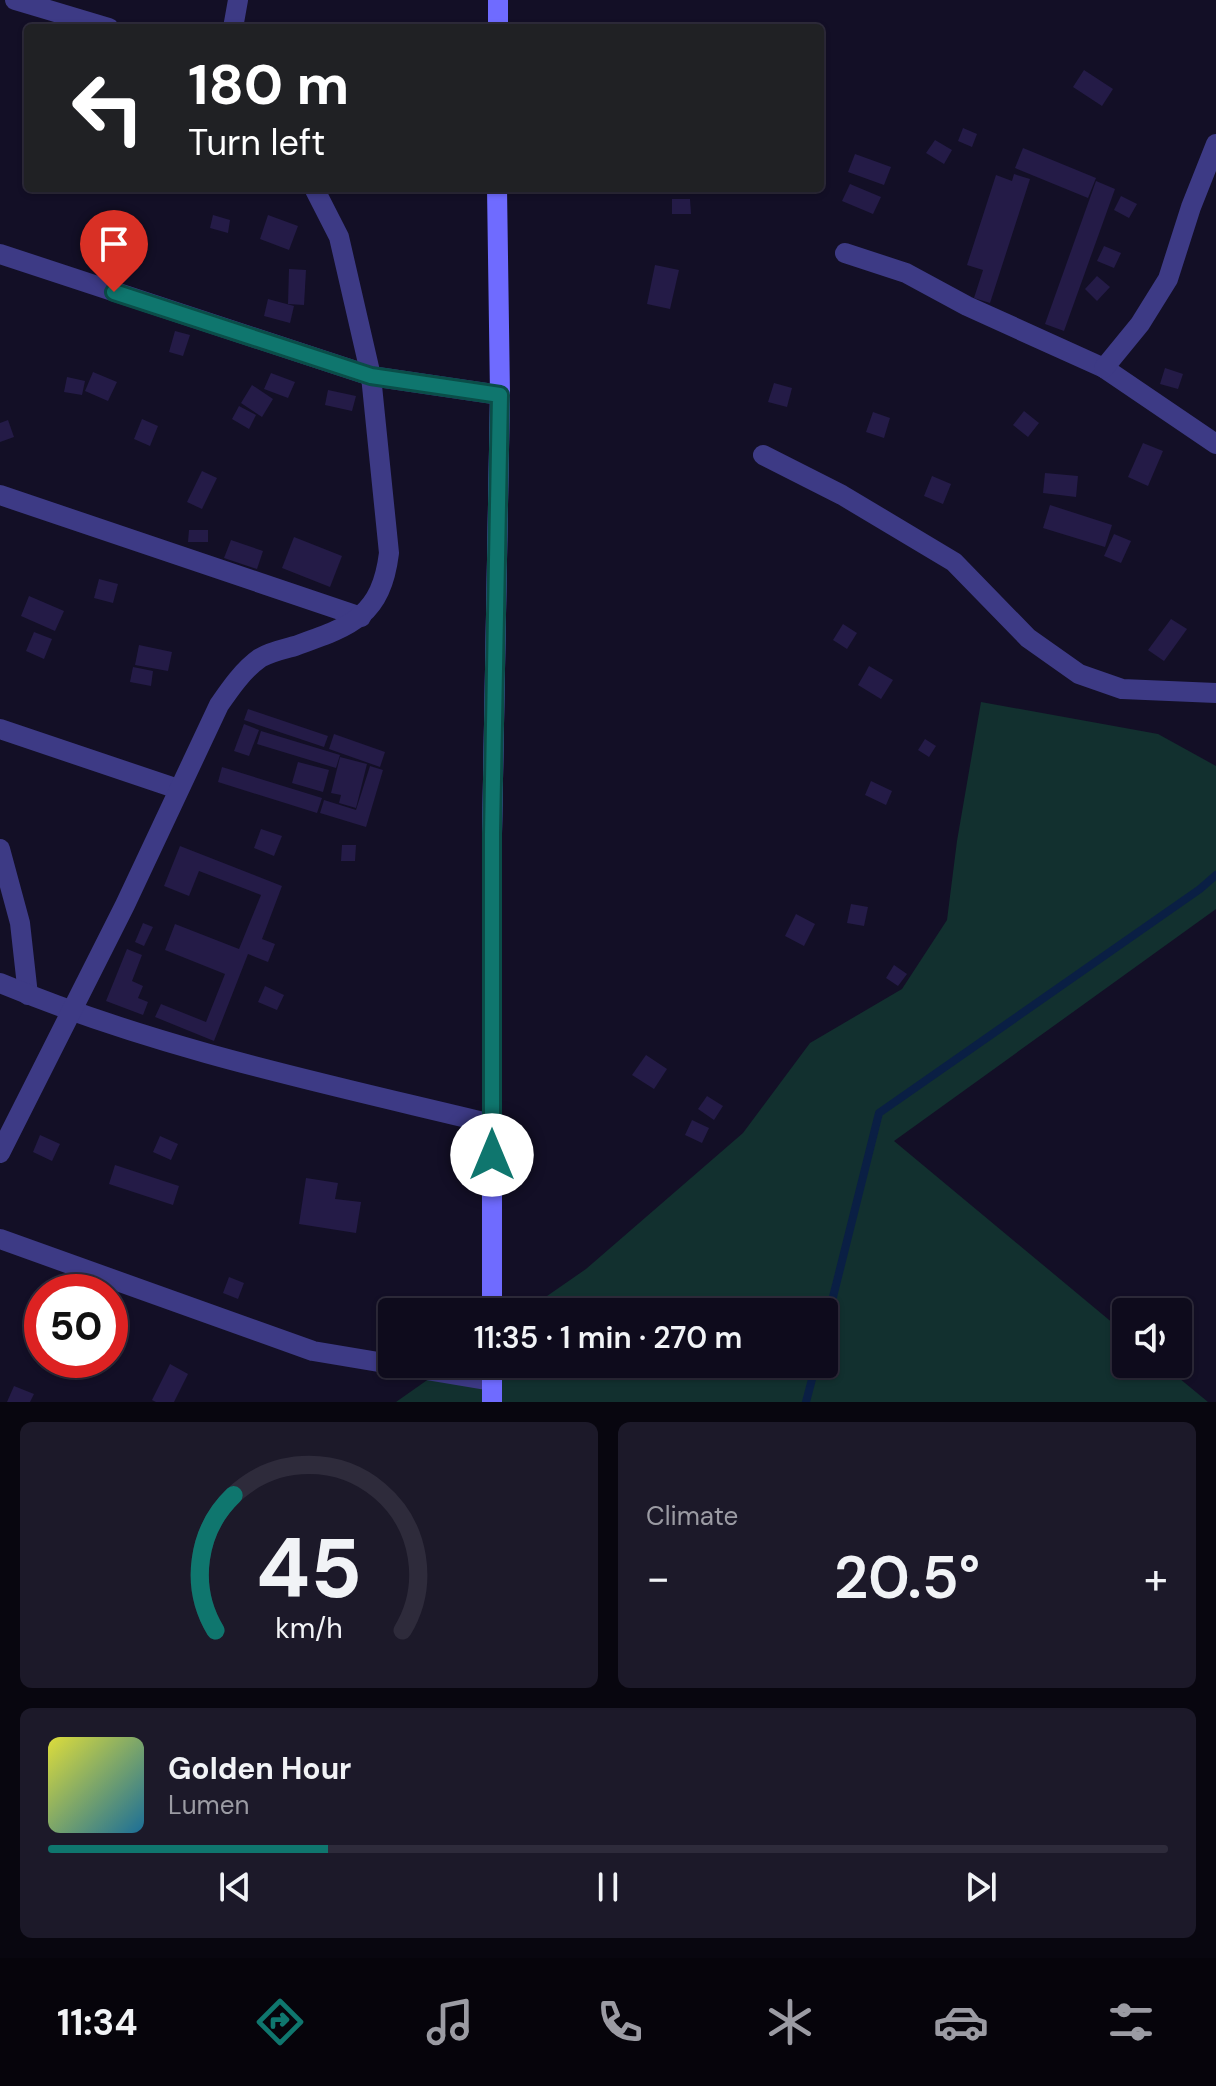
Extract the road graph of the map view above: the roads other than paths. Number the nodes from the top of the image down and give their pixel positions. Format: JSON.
{"nodes":[{"id":1,"x":15,"y":0,"type":"edge"},
{"id":2,"x":238,"y":0,"type":"edge"},
{"id":3,"x":498,"y":0,"type":"edge"},
{"id":4,"x":96,"y":24,"type":"edge"},
{"id":5,"x":234,"y":24,"type":"edge"},
{"id":6,"x":498,"y":24,"type":"edge"},
{"id":7,"x":1216,"y":144,"type":"edge"},
{"id":8,"x":316,"y":192,"type":"edge"},
{"id":9,"x":497,"y":192,"type":"edge"},
{"id":10,"x":845,"y":253,"type":"dead end"},
{"id":11,"x":0,"y":254,"type":"edge"},
{"id":12,"x":1104,"y":368,"type":"junction"},
{"id":13,"x":371,"y":376,"type":"junction"},
{"id":14,"x":500,"y":395,"type":"junction"},
{"id":15,"x":1216,"y":444,"type":"edge"},
{"id":16,"x":763,"y":455,"type":"dead end"},
{"id":17,"x":0,"y":495,"type":"edge"},
{"id":18,"x":361,"y":617,"type":"junction"},
{"id":19,"x":1216,"y":693,"type":"edge"},
{"id":20,"x":0,"y":729,"type":"edge"},
{"id":21,"x":178,"y":789,"type":"junction"},
{"id":22,"x":0,"y":849,"type":"edge"},
{"id":23,"x":0,"y":983,"type":"edge"},
{"id":24,"x":28,"y":995,"type":"junction"},
{"id":25,"x":70,"y":1011,"type":"junction"},
{"id":26,"x":492,"y":1124,"type":"junction"},
{"id":27,"x":0,"y":1153,"type":"edge"},
{"id":28,"x":0,"y":1239,"type":"edge"},
{"id":29,"x":492,"y":1298,"type":"edge"},
{"id":30,"x":492,"y":1382,"type":"edge"}],
"edges":[{"from":1,"to":4,"type":"street"},
{"from":2,"to":5,"type":"street"},
{"from":3,"to":6,"type":"main road"},
{"from":7,"to":12,"type":"street"},
{"from":8,"to":13,"type":"street"},
{"from":9,"to":14,"type":"main road"},
{"from":10,"to":12,"type":"street"},
{"from":11,"to":13,"type":"street"},
{"from":12,"to":15,"type":"street"},
{"from":13,"to":14,"type":"street"},
{"from":13,"to":18,"type":"street"},
{"from":14,"to":26,"type":"main road"},
{"from":16,"to":19,"type":"street"},
{"from":17,"to":18,"type":"street"},
{"from":18,"to":21,"type":"street"},
{"from":20,"to":21,"type":"street"},
{"from":21,"to":25,"type":"street"},
{"from":22,"to":24,"type":"street"},
{"from":23,"to":24,"type":"street"},
{"from":24,"to":25,"type":"street"},
{"from":25,"to":26,"type":"street"},
{"from":25,"to":27,"type":"street"},
{"from":26,"to":29,"type":"main road"},
{"from":28,"to":30,"type":"street"}]}
